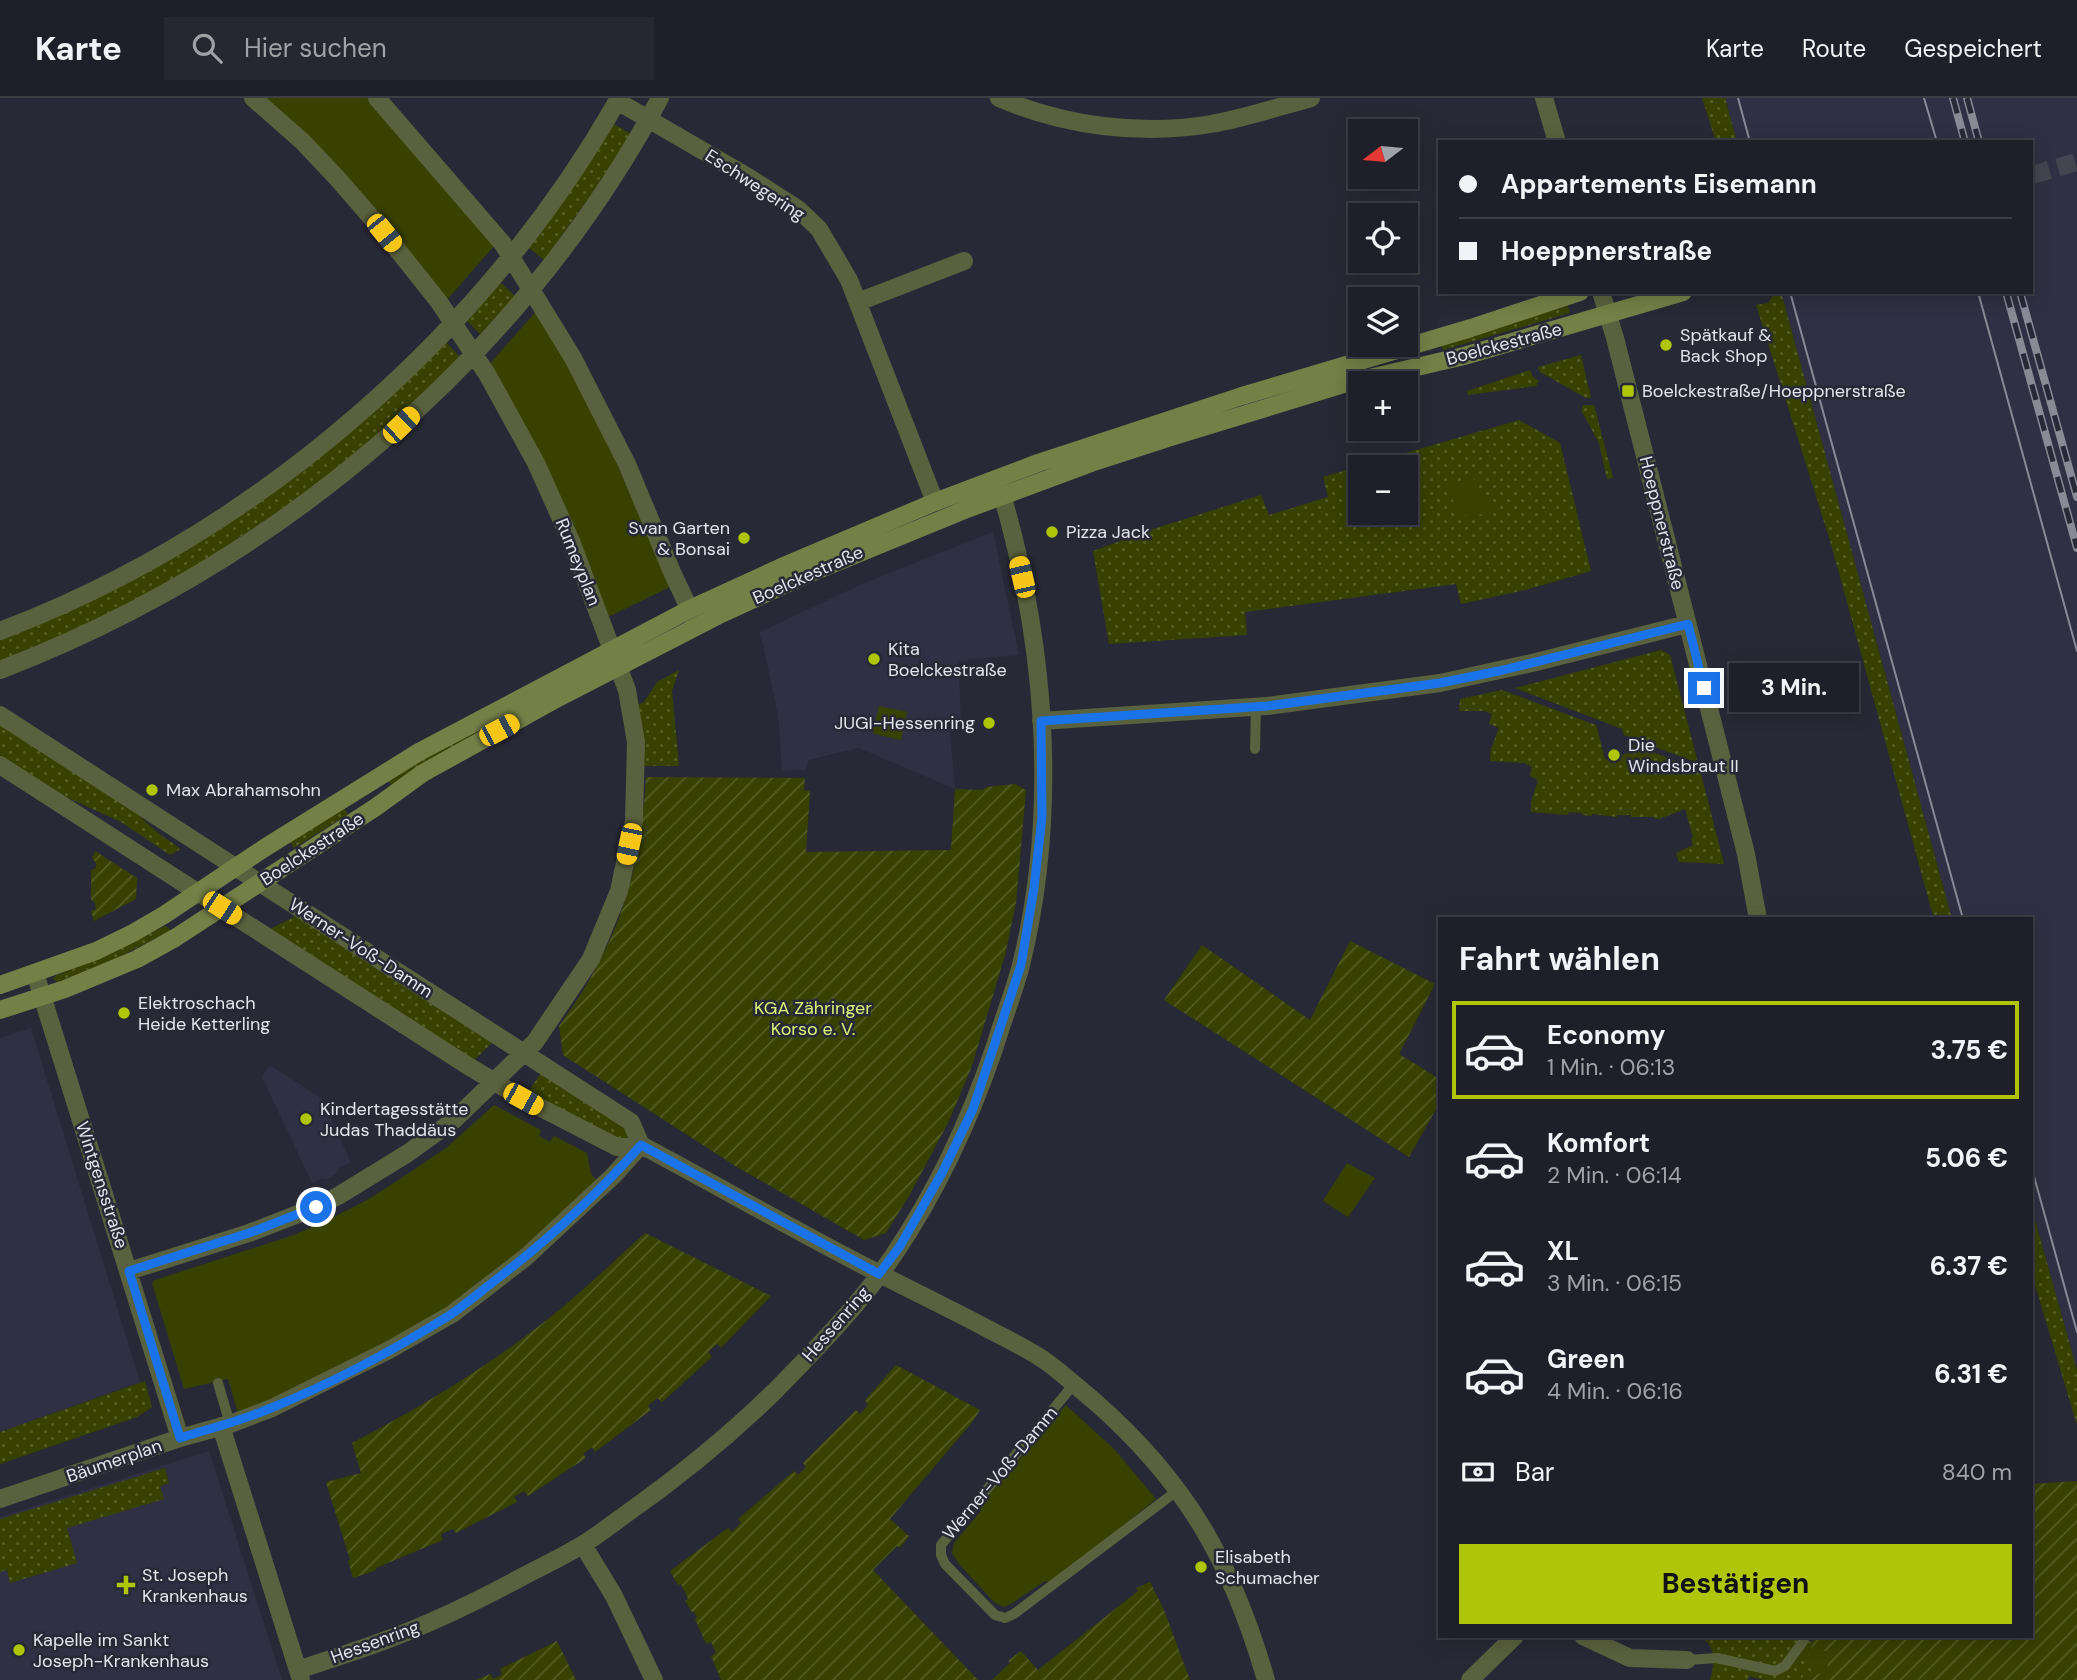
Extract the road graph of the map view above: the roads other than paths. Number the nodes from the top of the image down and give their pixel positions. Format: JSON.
{"nodes":[{"id":1,"x":254,"y":98,"type":"edge"},
{"id":2,"x":377,"y":98,"type":"edge"},
{"id":3,"x":660,"y":98,"type":"edge"},
{"id":4,"x":999,"y":98,"type":"edge"},
{"id":5,"x":1311,"y":98,"type":"edge"},
{"id":6,"x":1544,"y":98,"type":"edge"},
{"id":7,"x":618,"y":100,"type":"edge"},
{"id":8,"x":648,"y":120,"type":"junction"},
{"id":9,"x":1556,"y":140,"type":"edge"},
{"id":10,"x":510,"y":257,"type":"junction"},
{"id":11,"x":964,"y":261,"type":"dead end"},
{"id":12,"x":530,"y":289,"type":"junction"},
{"id":13,"x":1574,"y":294,"type":"edge"},
{"id":14,"x":1602,"y":294,"type":"edge"},
{"id":15,"x":1676,"y":294,"type":"edge"},
{"id":16,"x":858,"y":302,"type":"junction"},
{"id":17,"x":1608,"y":314,"type":"junction"},
{"id":18,"x":453,"y":323,"type":"junction"},
{"id":19,"x":474,"y":354,"type":"junction"},
{"id":20,"x":997,"y":478,"type":"junction"},
{"id":21,"x":1002,"y":496,"type":"junction"},
{"id":22,"x":934,"y":502,"type":"junction"},
{"id":23,"x":690,"y":609,"type":"junction"},
{"id":24,"x":1688,"y":624,"type":"junction"},
{"id":25,"x":698,"y":626,"type":"junction"},
{"id":26,"x":0,"y":631,"type":"edge"},
{"id":27,"x":612,"y":649,"type":"junction"},
{"id":28,"x":619,"y":666,"type":"junction"},
{"id":29,"x":0,"y":670,"type":"edge"},
{"id":30,"x":1256,"y":706,"type":"junction"},
{"id":31,"x":0,"y":715,"type":"edge"},
{"id":32,"x":1041,"y":721,"type":"junction"},
{"id":33,"x":1255,"y":749,"type":"dead end"},
{"id":34,"x":0,"y":765,"type":"edge"},
{"id":35,"x":363,"y":786,"type":"junction"},
{"id":36,"x":376,"y":807,"type":"junction"},
{"id":37,"x":237,"y":868,"type":"junction"},
{"id":38,"x":260,"y":883,"type":"junction"},
{"id":39,"x":199,"y":893,"type":"junction"},
{"id":40,"x":222,"y":908,"type":"junction"},
{"id":41,"x":1758,"y":917,"type":"edge"},
{"id":42,"x":35,"y":973,"type":"junction"},
{"id":43,"x":0,"y":985,"type":"edge"},
{"id":44,"x":43,"y":998,"type":"junction"},
{"id":45,"x":0,"y":1010,"type":"edge"},
{"id":46,"x":524,"y":1053,"type":"junction"},
{"id":47,"x":493,"y":1082,"type":"junction"},
{"id":48,"x":641,"y":1145,"type":"junction"},
{"id":49,"x":129,"y":1271,"type":"junction"},
{"id":50,"x":879,"y":1274,"type":"junction"},
{"id":51,"x":218,"y":1383,"type":"dead end"},
{"id":52,"x":1074,"y":1384,"type":"junction"},
{"id":53,"x":226,"y":1425,"type":"junction"},
{"id":54,"x":180,"y":1438,"type":"junction"},
{"id":55,"x":1178,"y":1490,"type":"junction"},
{"id":56,"x":0,"y":1499,"type":"edge"},
{"id":57,"x":583,"y":1545,"type":"junction"},
{"id":58,"x":1513,"y":1638,"type":"edge"},
{"id":59,"x":1587,"y":1638,"type":"edge"},
{"id":60,"x":1804,"y":1640,"type":"dead end"},
{"id":61,"x":1687,"y":1660,"type":"joint"},
{"id":62,"x":299,"y":1675,"type":"edge"},
{"id":63,"x":654,"y":1680,"type":"edge"},
{"id":64,"x":1266,"y":1680,"type":"edge"},
{"id":65,"x":1470,"y":1680,"type":"edge"}],
"edges":[{"from":1,"to":18,"type":"street","name":"Rumeyplan"},
{"from":2,"to":10,"type":"street"},
{"from":3,"to":8,"type":"street"},
{"from":4,"to":5,"type":"street"},
{"from":6,"to":9,"type":"street"},
{"from":7,"to":8,"type":"street","name":"Eschwegering"},
{"from":7,"to":10,"type":"street"},
{"from":8,"to":12,"type":"street"},
{"from":8,"to":16,"type":"street","name":"Eschwegering"},
{"from":10,"to":12,"type":"street"},
{"from":10,"to":18,"type":"street"},
{"from":11,"to":16,"type":"street"},
{"from":12,"to":19,"type":"street"},
{"from":12,"to":23,"type":"street"},
{"from":13,"to":20,"type":"main road","name":"Boelckestraße"},
{"from":14,"to":17,"type":"street","name":"Hoeppnerstraße"},
{"from":15,"to":17,"type":"main road","name":"Boelckestraße"},
{"from":16,"to":22,"type":"street","name":"Eschwegering"},
{"from":17,"to":21,"type":"main road","name":"Boelckestraße"},
{"from":17,"to":24,"type":"street","name":"Hoeppnerstraße"},
{"from":18,"to":19,"type":"street","name":"Rumeyplan"},
{"from":18,"to":26,"type":"street"},
{"from":19,"to":27,"type":"street","name":"Rumeyplan"},
{"from":19,"to":29,"type":"street"},
{"from":20,"to":21,"type":"street","name":"Hessenring"},
{"from":20,"to":22,"type":"main road","name":"Boelckestraße"},
{"from":21,"to":25,"type":"main road","name":"Boelckestraße"},
{"from":21,"to":32,"type":"street","name":"Hessenring"},
{"from":22,"to":23,"type":"main road","name":"Boelckestraße"},
{"from":23,"to":25,"type":"street"},
{"from":23,"to":27,"type":"main road","name":"Boelckestraße"},
{"from":24,"to":30,"type":"street"},
{"from":24,"to":41,"type":"street","name":"Hoeppnerstraße"},
{"from":25,"to":28,"type":"main road","name":"Boelckestraße"},
{"from":27,"to":28,"type":"street","name":"Rumeyplan"},
{"from":27,"to":35,"type":"main road","name":"Boelckestraße"},
{"from":28,"to":36,"type":"main road","name":"Boelckestraße"},
{"from":28,"to":46,"type":"street","name":"Rumeyplan"},
{"from":30,"to":32,"type":"street"},
{"from":30,"to":33,"type":"lane"},
{"from":31,"to":37,"type":"street","name":"Werner-Voß-Damm"},
{"from":32,"to":50,"type":"street","name":"Hessenring"},
{"from":34,"to":39,"type":"street","name":"Werner-Voß-Damm"},
{"from":35,"to":36,"type":"main road"},
{"from":35,"to":37,"type":"main road","name":"Boelckestraße"},
{"from":36,"to":38,"type":"main road","name":"Boelckestraße"},
{"from":37,"to":38,"type":"street","name":"Werner-Voß-Damm"},
{"from":37,"to":39,"type":"main road","name":"Boelckestraße"},
{"from":38,"to":40,"type":"main road","name":"Boelckestraße"},
{"from":38,"to":46,"type":"street","name":"Werner-Voß-Damm"},
{"from":39,"to":40,"type":"street","name":"Werner-Voß-Damm"},
{"from":39,"to":42,"type":"main road","name":"Boelckestraße"},
{"from":40,"to":44,"type":"main road","name":"Boelckestraße"},
{"from":40,"to":47,"type":"street","name":"Werner-Voß-Damm"},
{"from":42,"to":43,"type":"main road","name":"Boelckestraße"},
{"from":42,"to":44,"type":"street","name":"Wintgensstraße"},
{"from":44,"to":45,"type":"main road","name":"Boelckestraße"},
{"from":44,"to":49,"type":"street","name":"Wintgensstraße"},
{"from":46,"to":47,"type":"street","name":"Rumeyplan"},
{"from":46,"to":48,"type":"street","name":"Werner-Voß-Damm"},
{"from":47,"to":48,"type":"street","name":"Werner-Voß-Damm"},
{"from":47,"to":49,"type":"street"},
{"from":48,"to":50,"type":"street","name":"Werner-Voß-Damm"},
{"from":48,"to":53,"type":"street","name":"Bäumerplan"},
{"from":49,"to":54,"type":"street","name":"Wintgensstraße"},
{"from":50,"to":52,"type":"street","name":"Werner-Voß-Damm"},
{"from":50,"to":57,"type":"street","name":"Hessenring"},
{"from":51,"to":53,"type":"lane"},
{"from":52,"to":55,"type":"street","name":"Werner-Voß-Damm"},
{"from":52,"to":55,"type":"lane","name":"Werner-Voß-Damm"},
{"from":53,"to":54,"type":"street","name":"Bäumerplan"},
{"from":53,"to":62,"type":"street"},
{"from":54,"to":56,"type":"street","name":"Bäumerplan"},
{"from":55,"to":64,"type":"street","name":"Werner-Voß-Damm"},
{"from":57,"to":62,"type":"street","name":"Hessenring"},
{"from":57,"to":63,"type":"street"},
{"from":58,"to":65,"type":"street"},
{"from":59,"to":61,"type":"street"},
{"from":60,"to":61,"type":"lane"}]}
